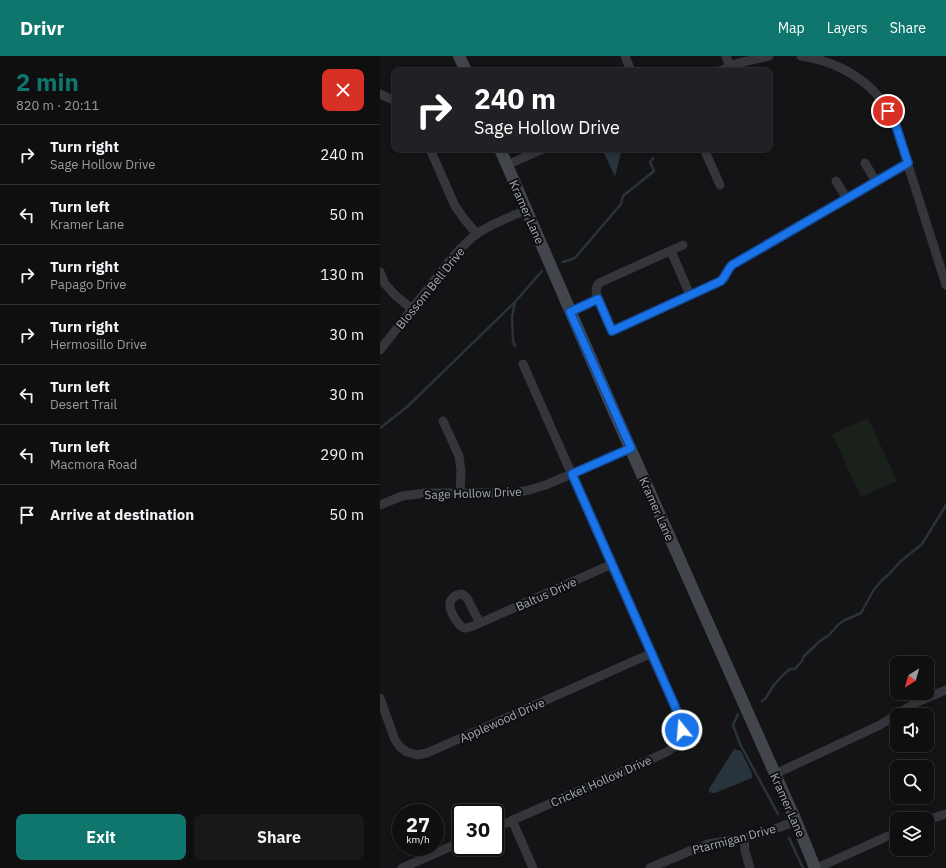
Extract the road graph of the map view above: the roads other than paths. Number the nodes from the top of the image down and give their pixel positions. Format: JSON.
{"nodes":[{"id":1,"x":459,"y":56,"type":"edge"},
{"id":2,"x":625,"y":56,"type":"edge"},
{"id":3,"x":726,"y":56,"type":"edge"},
{"id":4,"x":770,"y":56,"type":"edge"},
{"id":5,"x":802,"y":56,"type":"edge"},
{"id":6,"x":730,"y":66,"type":"junction"},
{"id":7,"x":465,"y":68,"type":"edge"},
{"id":8,"x":631,"y":68,"type":"edge"},
{"id":9,"x":726,"y":68,"type":"edge"},
{"id":10,"x":380,"y":94,"type":"edge"},
{"id":11,"x":392,"y":99,"type":"edge"},
{"id":12,"x":431,"y":152,"type":"edge"},
{"id":13,"x":501,"y":152,"type":"edge"},
{"id":14,"x":536,"y":152,"type":"edge"},
{"id":15,"x":705,"y":152,"type":"edge"},
{"id":16,"x":865,"y":163,"type":"dead end"},
{"id":17,"x":908,"y":163,"type":"junction"},
{"id":18,"x":507,"y":165,"type":"junction"},
{"id":19,"x":836,"y":181,"type":"dead end"},
{"id":20,"x":876,"y":182,"type":"junction"},
{"id":21,"x":720,"y":185,"type":"dead end"},
{"id":22,"x":847,"y":199,"type":"junction"},
{"id":23,"x":526,"y":210,"type":"junction"},
{"id":24,"x":477,"y":234,"type":"junction"},
{"id":25,"x":683,"y":245,"type":"dead end"},
{"id":26,"x":671,"y":251,"type":"junction"},
{"id":27,"x":380,"y":272,"type":"edge"},
{"id":28,"x":946,"y":285,"type":"edge"},
{"id":29,"x":690,"y":295,"type":"junction"},
{"id":30,"x":598,"y":299,"type":"junction"},
{"id":31,"x":412,"y":309,"type":"junction"},
{"id":32,"x":570,"y":312,"type":"junction"},
{"id":33,"x":380,"y":350,"type":"edge"},
{"id":34,"x":523,"y":364,"type":"dead end"},
{"id":35,"x":443,"y":421,"type":"dead end"},
{"id":36,"x":631,"y":448,"type":"junction"},
{"id":37,"x":572,"y":474,"type":"junction"},
{"id":38,"x":460,"y":494,"type":"junction"},
{"id":39,"x":380,"y":505,"type":"edge"},
{"id":40,"x":612,"y":564,"type":"junction"},
{"id":41,"x":480,"y":623,"type":"dead end"},
{"id":42,"x":652,"y":653,"type":"junction"},
{"id":43,"x":946,"y":690,"type":"edge"},
{"id":44,"x":380,"y":698,"type":"edge"},
{"id":45,"x":775,"y":774,"type":"junction"},
{"id":46,"x":946,"y":814,"type":"edge"},
{"id":47,"x":934,"y":818,"type":"edge"},
{"id":48,"x":512,"y":820,"type":"junction"},
{"id":49,"x":796,"y":821,"type":"junction"},
{"id":50,"x":504,"y":824,"type":"edge"},
{"id":51,"x":890,"y":835,"type":"edge"},
{"id":52,"x":744,"y":838,"type":"junction"},
{"id":53,"x":452,"y":846,"type":"edge"},
{"id":54,"x":402,"y":868,"type":"edge"},
{"id":55,"x":532,"y":868,"type":"edge"},
{"id":56,"x":650,"y":868,"type":"edge"},
{"id":57,"x":750,"y":868,"type":"edge"},
{"id":58,"x":816,"y":868,"type":"edge"}],
"edges":[{"from":1,"to":7,"type":"street"},
{"from":2,"to":8,"type":"street"},
{"from":3,"to":6,"type":"street"},
{"from":4,"to":6,"type":"street"},
{"from":5,"to":17,"type":"street"},
{"from":6,"to":9,"type":"street"},
{"from":10,"to":11,"type":"street"},
{"from":12,"to":24,"type":"street"},
{"from":13,"to":18,"type":"street","name":"Kramer Lane"},
{"from":14,"to":18,"type":"street"},
{"from":15,"to":21,"type":"street"},
{"from":16,"to":20,"type":"street"},
{"from":17,"to":20,"type":"street"},
{"from":17,"to":28,"type":"street"},
{"from":18,"to":23,"type":"street","name":"Kramer Lane"},
{"from":19,"to":22,"type":"street"},
{"from":20,"to":22,"type":"street"},
{"from":22,"to":29,"type":"street"},
{"from":23,"to":24,"type":"street","name":"Blossom Bell Drive"},
{"from":23,"to":32,"type":"street","name":"Kramer Lane"},
{"from":24,"to":31,"type":"street","name":"Blossom Bell Drive"},
{"from":25,"to":26,"type":"street"},
{"from":26,"to":29,"type":"street"},
{"from":26,"to":30,"type":"street"},
{"from":27,"to":31,"type":"street"},
{"from":29,"to":30,"type":"street"},
{"from":30,"to":32,"type":"street"},
{"from":31,"to":33,"type":"street","name":"Blossom Bell Drive"},
{"from":32,"to":36,"type":"street","name":"Kramer Lane"},
{"from":34,"to":37,"type":"street","name":"Cricket Hollow Drive"},
{"from":35,"to":38,"type":"street"},
{"from":36,"to":37,"type":"street","name":"Sage Hollow Drive"},
{"from":36,"to":45,"type":"street","name":"Kramer Lane"},
{"from":37,"to":38,"type":"street","name":"Sage Hollow Drive"},
{"from":37,"to":40,"type":"street","name":"Cricket Hollow Drive"},
{"from":38,"to":39,"type":"street","name":"Sage Hollow Drive"},
{"from":40,"to":41,"type":"street","name":"Baltus Drive"},
{"from":40,"to":42,"type":"street","name":"Cricket Hollow Drive"},
{"from":42,"to":44,"type":"street","name":"Applewood Drive"},
{"from":42,"to":48,"type":"street","name":"Cricket Hollow Drive"},
{"from":43,"to":45,"type":"street"},
{"from":45,"to":49,"type":"street","name":"Kramer Lane"},
{"from":46,"to":47,"type":"street"},
{"from":48,"to":50,"type":"street","name":"Cricket Hollow Drive"},
{"from":48,"to":55,"type":"street"},
{"from":49,"to":52,"type":"street","name":"Ptarmigan Drive"},
{"from":49,"to":58,"type":"street","name":"Kramer Lane"},
{"from":51,"to":58,"type":"street"},
{"from":52,"to":56,"type":"street","name":"Ptarmigan Drive"},
{"from":52,"to":57,"type":"street"},
{"from":53,"to":54,"type":"street"}]}
